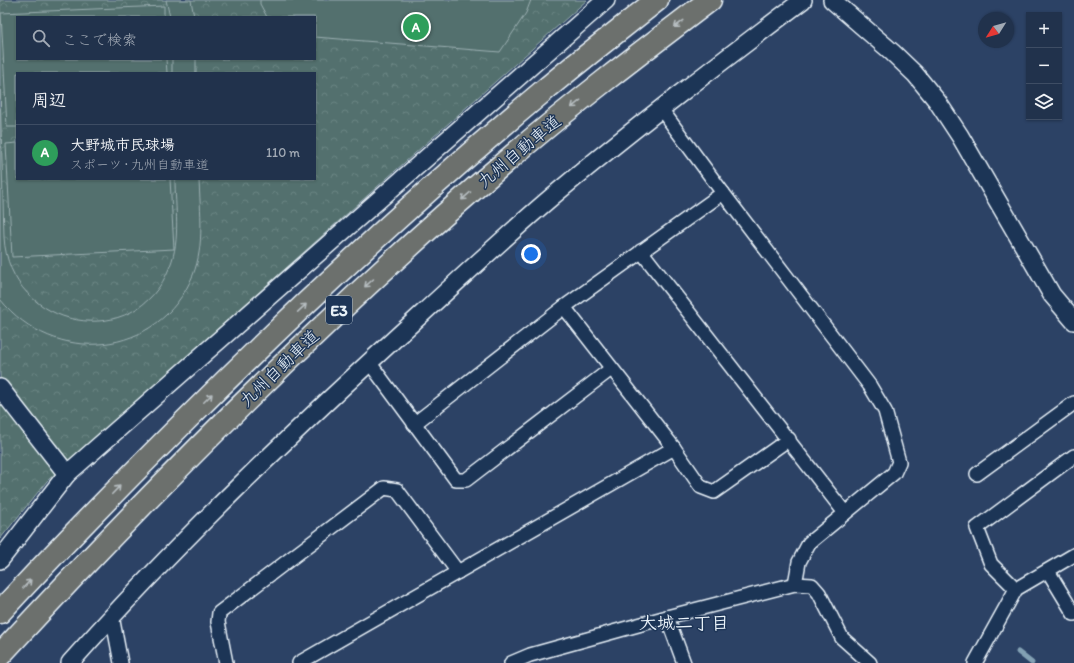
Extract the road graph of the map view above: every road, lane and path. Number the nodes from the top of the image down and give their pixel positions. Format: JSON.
{"nodes":[{"id":1,"x":606,"y":0,"type":"edge"},
{"id":2,"x":657,"y":0,"type":"edge"},
{"id":3,"x":710,"y":0,"type":"edge"},
{"id":4,"x":803,"y":0,"type":"edge"},
{"id":5,"x":832,"y":0,"type":"edge"},
{"id":6,"x":661,"y":109,"type":"junction"},
{"id":7,"x":723,"y":193,"type":"junction"},
{"id":8,"x":641,"y":251,"type":"junction"},
{"id":9,"x":564,"y":307,"type":"junction"},
{"id":10,"x":1074,"y":321,"type":"edge"},
{"id":11,"x":369,"y":362,"type":"junction"},
{"id":12,"x":611,"y":369,"type":"junction"},
{"id":13,"x":0,"y":388,"type":"edge"},
{"id":14,"x":1074,"y":402,"type":"edge"},
{"id":15,"x":414,"y":424,"type":"junction"},
{"id":16,"x":789,"y":439,"type":"junction"},
{"id":17,"x":674,"y":448,"type":"junction"},
{"id":18,"x":1074,"y":456,"type":"edge"},
{"id":19,"x":67,"y":474,"type":"junction"},
{"id":20,"x":977,"y":474,"type":"dead end"},
{"id":21,"x":845,"y":513,"type":"junction"},
{"id":22,"x":1074,"y":555,"type":"edge"},
{"id":23,"x":0,"y":560,"type":"edge"},
{"id":24,"x":1048,"y":571,"type":"junction"},
{"id":25,"x":458,"y":572,"type":"junction"},
{"id":26,"x":795,"y":584,"type":"junction"},
{"id":27,"x":1016,"y":589,"type":"junction"},
{"id":28,"x":0,"y":612,"type":"edge"},
{"id":29,"x":1074,"y":614,"type":"edge"},
{"id":30,"x":112,"y":616,"type":"junction"},
{"id":31,"x":667,"y":617,"type":"junction"},
{"id":32,"x":0,"y":655,"type":"edge"},
{"id":33,"x":532,"y":659,"type":"edge"},
{"id":34,"x":70,"y":663,"type":"edge"},
{"id":35,"x":121,"y":663,"type":"edge"},
{"id":36,"x":226,"y":663,"type":"edge"},
{"id":37,"x":299,"y":663,"type":"edge"},
{"id":38,"x":511,"y":663,"type":"edge"},
{"id":39,"x":684,"y":663,"type":"edge"},
{"id":40,"x":870,"y":663,"type":"edge"},
{"id":41,"x":975,"y":663,"type":"edge"}],
"edges":[{"from":1,"to":19,"type":"street"},
{"from":28,"to":2,"type":"highway","name":"九州自動車道","number":"E3","one_way":true},
{"from":3,"to":32,"type":"highway","name":"九州自動車道","number":"E3","one_way":true},
{"from":4,"to":6,"type":"street"},
{"from":5,"to":10,"type":"street"},
{"from":6,"to":7,"type":"street"},
{"from":6,"to":11,"type":"street"},
{"from":7,"to":8,"type":"street"},
{"from":7,"to":21,"type":"street"},
{"from":8,"to":9,"type":"street"},
{"from":8,"to":16,"type":"street"},
{"from":9,"to":12,"type":"street"},
{"from":9,"to":15,"type":"street"},
{"from":11,"to":15,"type":"street"},
{"from":11,"to":30,"type":"street"},
{"from":12,"to":15,"type":"street"},
{"from":12,"to":17,"type":"street"},
{"from":13,"to":19,"type":"street"},
{"from":14,"to":20,"type":"street"},
{"from":16,"to":17,"type":"street"},
{"from":16,"to":21,"type":"street"},
{"from":17,"to":25,"type":"street"},
{"from":18,"to":27,"type":"street"},
{"from":19,"to":23,"type":"street"},
{"from":21,"to":26,"type":"street"},
{"from":22,"to":24,"type":"street"},
{"from":24,"to":27,"type":"street"},
{"from":24,"to":29,"type":"street"},
{"from":25,"to":36,"type":"street"},
{"from":25,"to":37,"type":"street"},
{"from":26,"to":31,"type":"street"},
{"from":26,"to":40,"type":"street"},
{"from":27,"to":41,"type":"street"},
{"from":30,"to":34,"type":"street"},
{"from":30,"to":35,"type":"street"},
{"from":31,"to":33,"type":"street"},
{"from":31,"to":39,"type":"street"},
{"from":33,"to":38,"type":"street"}]}
